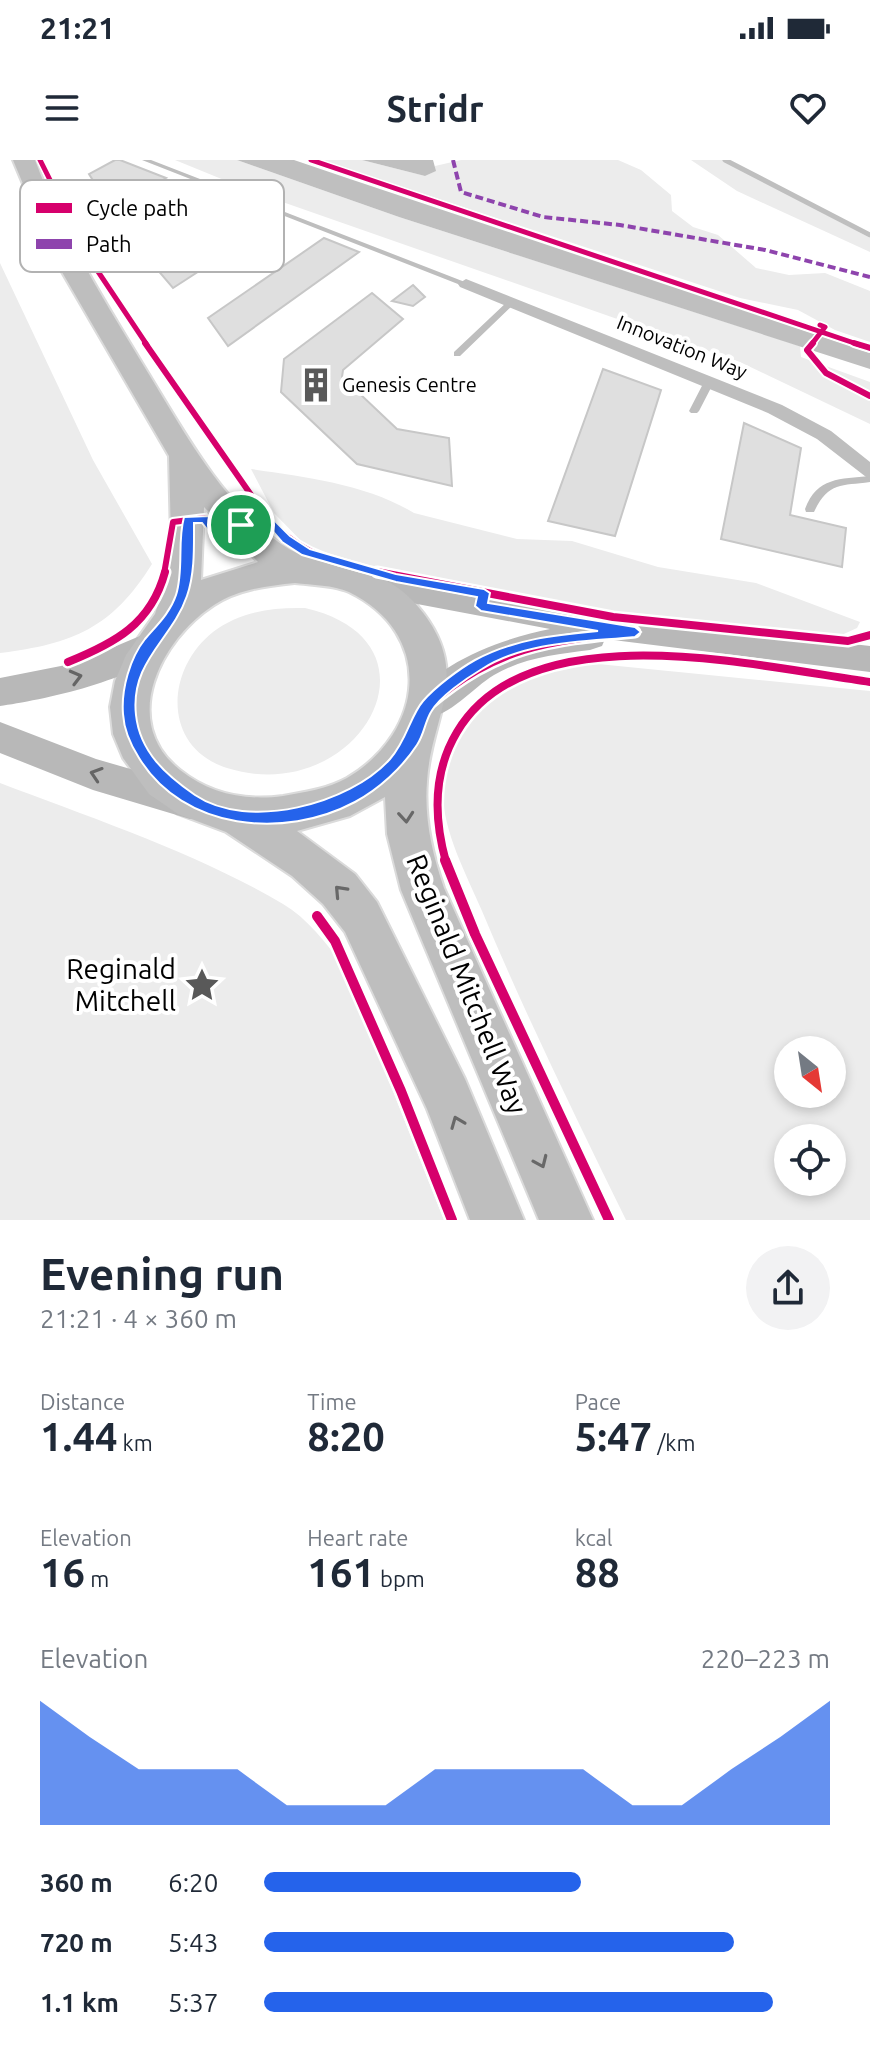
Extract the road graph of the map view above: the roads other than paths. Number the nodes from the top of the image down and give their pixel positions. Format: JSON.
{"nodes":[{"id":1,"x":24,"y":160,"type":"edge"},
{"id":2,"x":145,"y":160,"type":"edge"},
{"id":3,"x":31,"y":180,"type":"edge"},
{"id":4,"x":197,"y":180,"type":"edge"},
{"id":5,"x":284,"y":214,"type":"edge"},
{"id":6,"x":73,"y":272,"type":"edge"},
{"id":7,"x":466,"y":284,"type":"joint"},
{"id":8,"x":511,"y":303,"type":"junction"},
{"id":9,"x":457,"y":354,"type":"dead end"},
{"id":10,"x":710,"y":380,"type":"junction"},
{"id":11,"x":694,"y":411,"type":"dead end"},
{"id":12,"x":184,"y":456,"type":"junction"},
{"id":13,"x":870,"y":476,"type":"edge"},
{"id":14,"x":810,"y":509,"type":"dead end"},
{"id":15,"x":295,"y":570,"type":"junction"},
{"id":16,"x":359,"y":583,"type":"junction"},
{"id":17,"x":171,"y":618,"type":"junction"},
{"id":18,"x":635,"y":632,"type":"junction"},
{"id":19,"x":147,"y":646,"type":"junction"},
{"id":20,"x":870,"y":659,"type":"edge"},
{"id":21,"x":0,"y":692,"type":"edge"},
{"id":22,"x":420,"y":723,"type":"junction"},
{"id":23,"x":0,"y":737,"type":"edge"},
{"id":24,"x":217,"y":810,"type":"junction"},
{"id":25,"x":497,"y":1220,"type":"edge"},
{"id":26,"x":566,"y":1220,"type":"edge"}],
"edges":[{"from":1,"to":3,"type":"main road"},
{"from":2,"to":4,"type":"lane"},
{"from":5,"to":7,"type":"lane"},
{"from":6,"to":12,"type":"main road"},
{"from":7,"to":8,"type":"street","name":"Innovation Way"},
{"from":8,"to":9,"type":"lane"},
{"from":8,"to":10,"type":"street","name":"Innovation Way"},
{"from":10,"to":11,"type":"lane"},
{"from":10,"to":13,"type":"street","name":"Innovation Way"},
{"from":12,"to":15,"type":"main road"},
{"from":12,"to":17,"type":"main road"},
{"from":13,"to":14,"type":"lane"},
{"from":15,"to":16,"type":"main road"},
{"from":15,"to":17,"type":"main road"},
{"from":16,"to":18,"type":"street"},
{"from":16,"to":22,"type":"main road"},
{"from":17,"to":19,"type":"main road"},
{"from":18,"to":20,"type":"street"},
{"from":18,"to":22,"type":"street"},
{"from":21,"to":19,"type":"street","one_way":true},
{"from":19,"to":24,"type":"main road"},
{"from":22,"to":24,"type":"main road"},
{"from":22,"to":26,"type":"main road","name":"Reginald Mitchell Way","one_way":true},
{"from":24,"to":23,"type":"street","one_way":true},
{"from":25,"to":24,"type":"main road","one_way":true}]}
